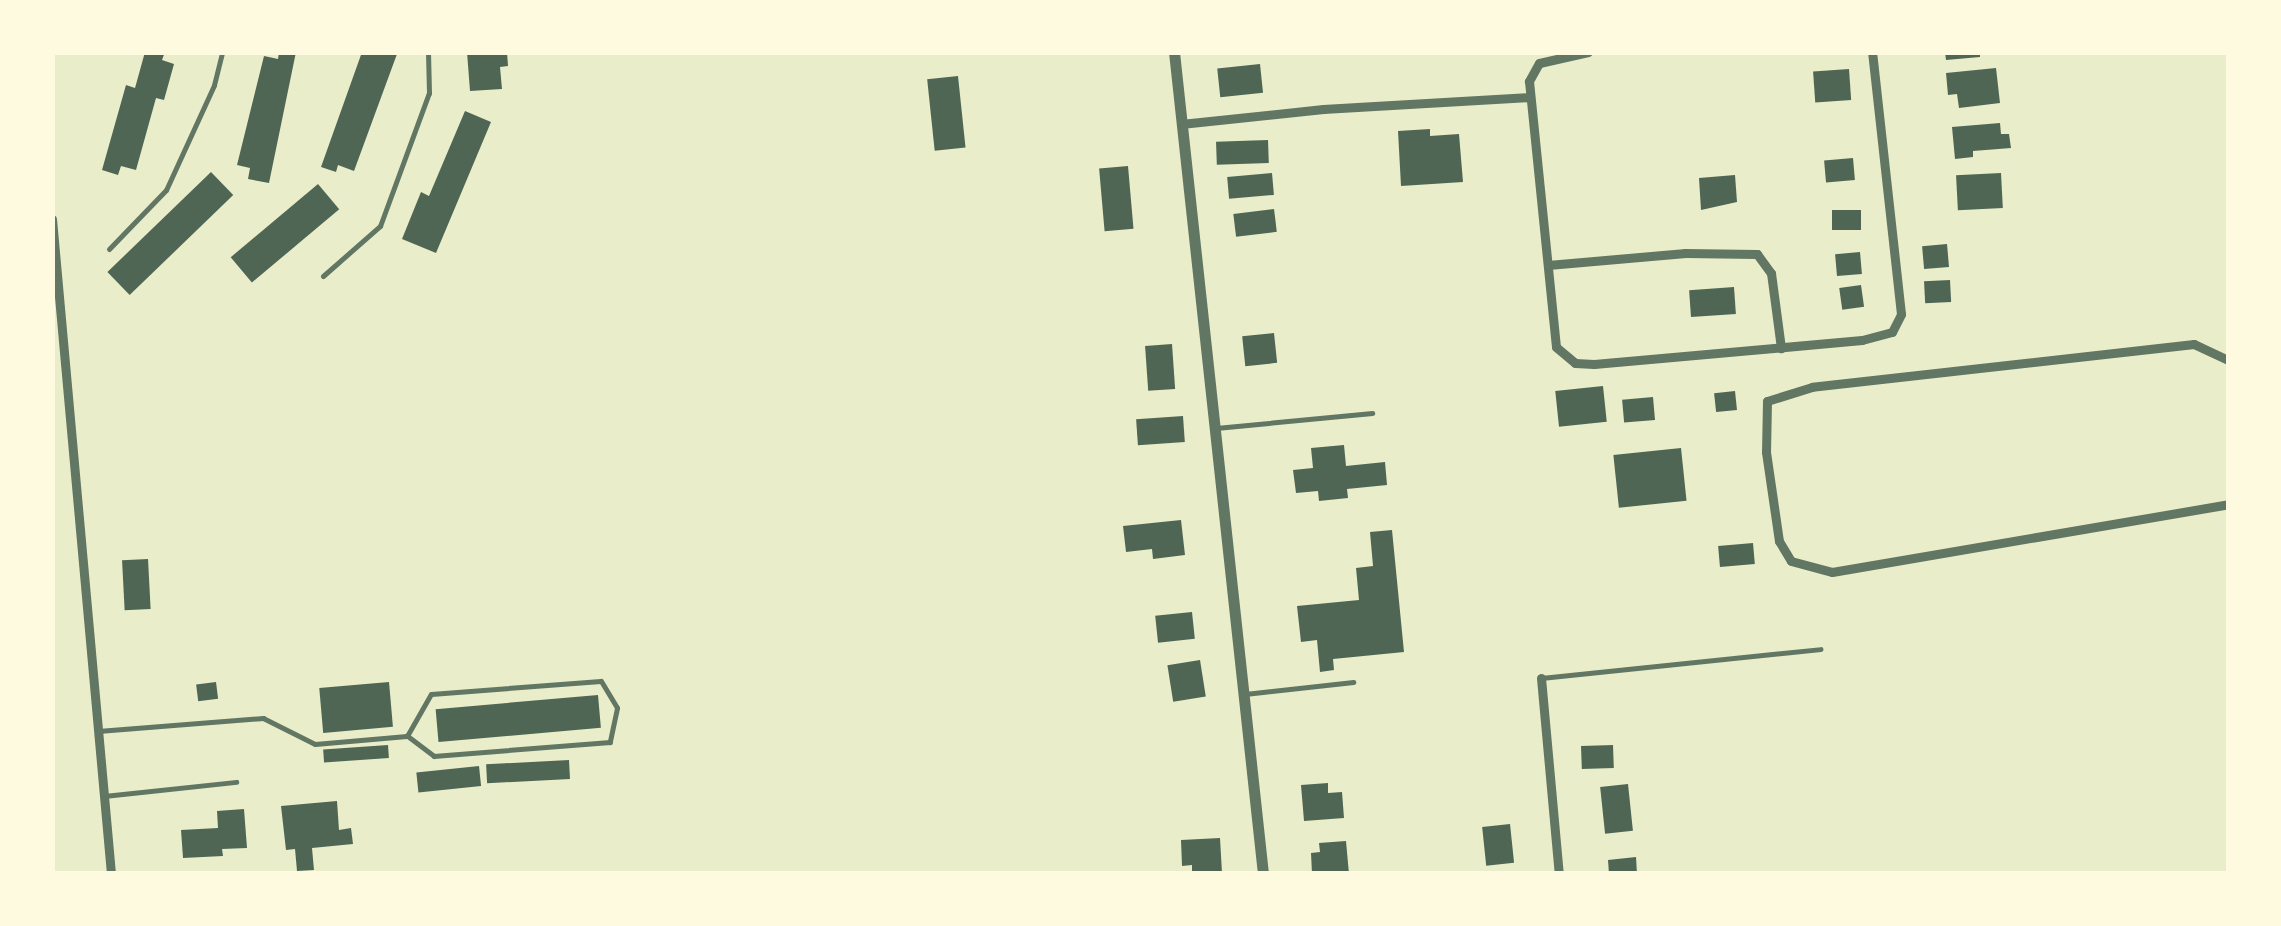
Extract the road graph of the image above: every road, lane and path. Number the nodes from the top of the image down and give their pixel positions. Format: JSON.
{"nodes":[{"id":1,"x":222,"y":52,"type":"edge"},
{"id":2,"x":428,"y":52,"type":"edge"},
{"id":3,"x":860,"y":52,"type":"edge"},
{"id":4,"x":873,"y":52,"type":"edge"},
{"id":5,"x":1174,"y":52,"type":"edge"},
{"id":6,"x":1588,"y":52,"type":"edge"},
{"id":7,"x":1872,"y":52,"type":"edge"},
{"id":8,"x":1529,"y":97,"type":"junction"},
{"id":9,"x":1181,"y":124,"type":"junction"},
{"id":10,"x":52,"y":218,"type":"edge"},
{"id":11,"x":109,"y":248,"type":"dead end"},
{"id":12,"x":1548,"y":265,"type":"junction"},
{"id":13,"x":323,"y":276,"type":"dead end"},
{"id":14,"x":1781,"y":348,"type":"junction"},
{"id":15,"x":2228,"y":360,"type":"edge"},
{"id":16,"x":1372,"y":413,"type":"dead end"},
{"id":17,"x":1213,"y":428,"type":"junction"},
{"id":18,"x":2228,"y":504,"type":"edge"},
{"id":19,"x":1820,"y":649,"type":"dead end"},
{"id":20,"x":1541,"y":678,"type":"joint"},
{"id":21,"x":1352,"y":682,"type":"dead end"},
{"id":22,"x":1242,"y":694,"type":"junction"},
{"id":23,"x":98,"y":732,"type":"junction"},
{"id":24,"x":406,"y":736,"type":"junction"},
{"id":25,"x":236,"y":782,"type":"dead end"},
{"id":26,"x":104,"y":796,"type":"junction"},
{"id":27,"x":112,"y":874,"type":"edge"},
{"id":28,"x":1263,"y":874,"type":"edge"},
{"id":29,"x":1559,"y":874,"type":"edge"}],
"edges":[{"from":1,"to":11,"type":"lane"},
{"from":2,"to":13,"type":"lane"},
{"from":3,"to":4,"type":"lane"},
{"from":5,"to":9,"type":"street"},
{"from":6,"to":8,"type":"street"},
{"from":7,"to":14,"type":"street"},
{"from":8,"to":9,"type":"street"},
{"from":8,"to":12,"type":"street"},
{"from":9,"to":17,"type":"street"},
{"from":10,"to":23,"type":"street"},
{"from":12,"to":14,"type":"street"},
{"from":12,"to":14,"type":"street"},
{"from":15,"to":18,"type":"street"},
{"from":16,"to":17,"type":"lane"},
{"from":17,"to":22,"type":"street"},
{"from":19,"to":20,"type":"lane"},
{"from":20,"to":29,"type":"street"},
{"from":21,"to":22,"type":"lane"},
{"from":22,"to":28,"type":"street"},
{"from":23,"to":24,"type":"lane"},
{"from":23,"to":26,"type":"street"},
{"from":24,"to":24,"type":"lane"},
{"from":25,"to":26,"type":"lane"},
{"from":26,"to":27,"type":"street"}]}
